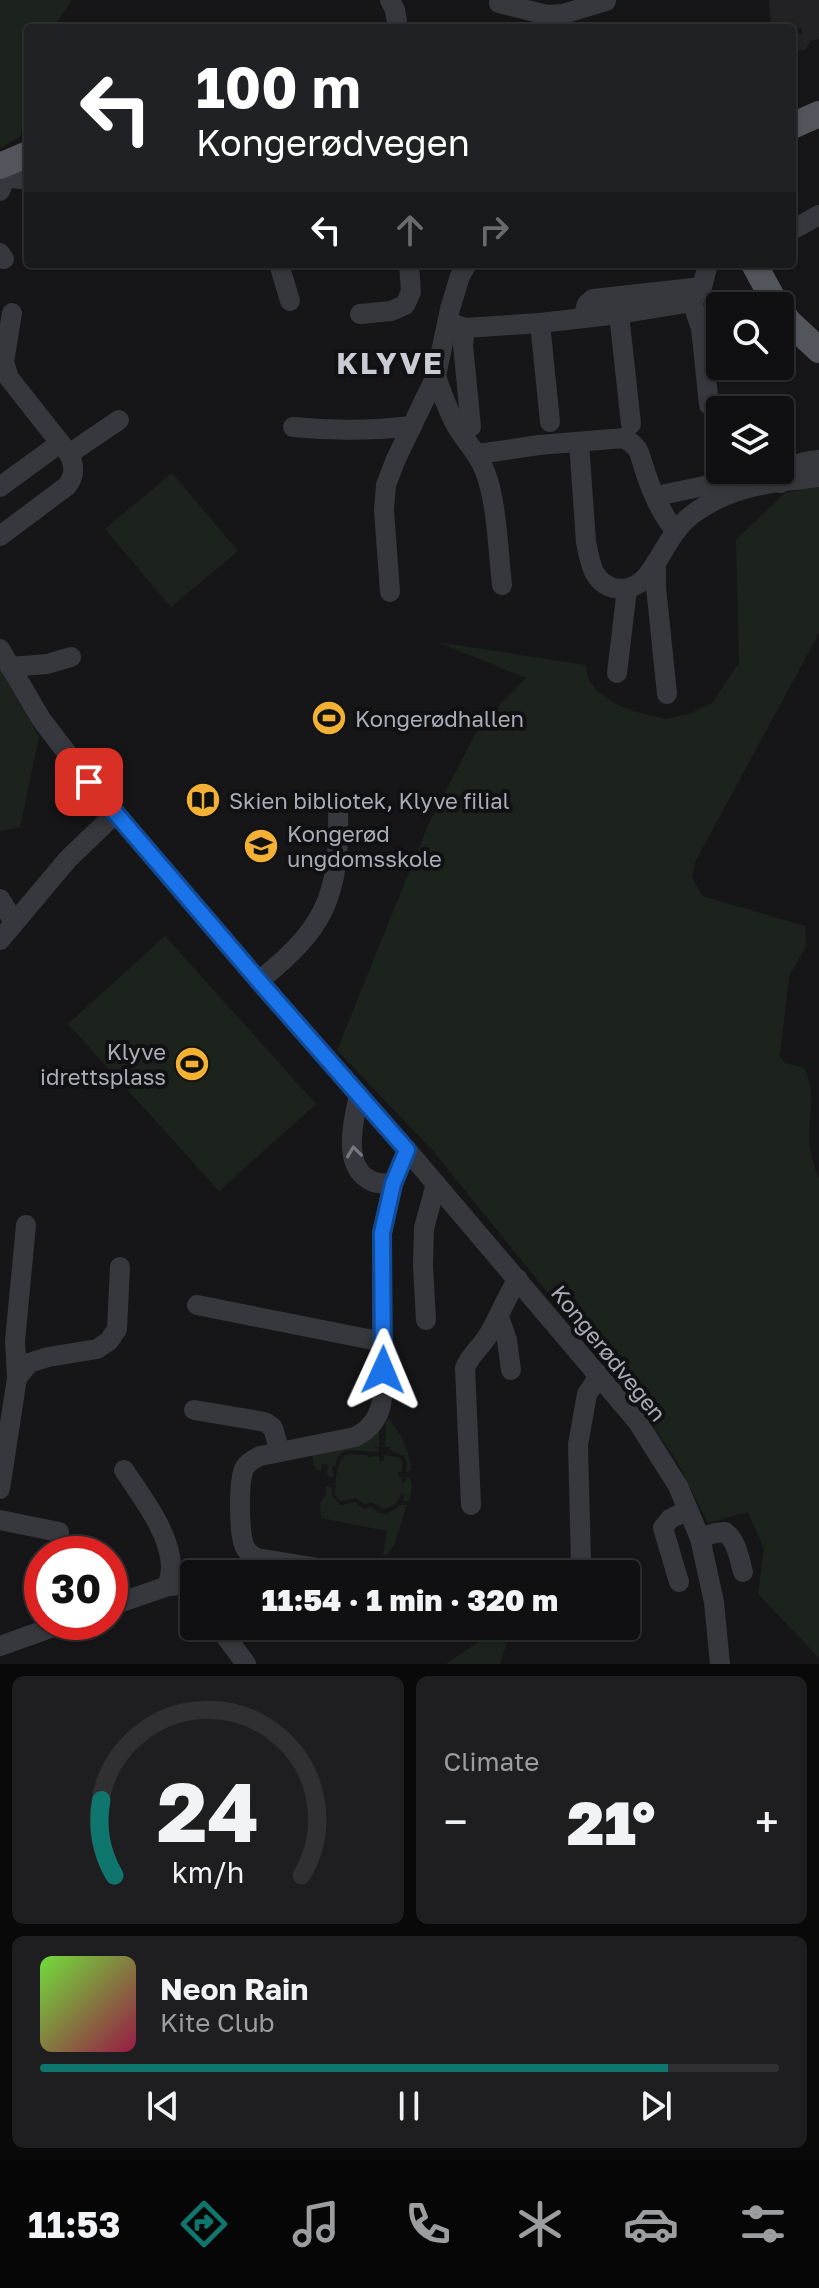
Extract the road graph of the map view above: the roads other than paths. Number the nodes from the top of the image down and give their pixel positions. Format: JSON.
{"nodes":[{"id":1,"x":390,"y":0,"type":"edge"},
{"id":2,"x":499,"y":3,"type":"dead end"},
{"id":3,"x":610,"y":6,"type":"edge"},
{"id":4,"x":397,"y":24,"type":"edge"},
{"id":5,"x":819,"y":114,"type":"edge"},
{"id":6,"x":796,"y":124,"type":"edge"},
{"id":7,"x":24,"y":157,"type":"edge"},
{"id":8,"x":2,"y":175,"type":"edge"},
{"id":9,"x":24,"y":179,"type":"edge"},
{"id":10,"x":819,"y":215,"type":"edge"},
{"id":11,"x":796,"y":228,"type":"edge"},
{"id":12,"x":280,"y":268,"type":"edge"},
{"id":13,"x":409,"y":268,"type":"edge"},
{"id":14,"x":465,"y":268,"type":"edge"},
{"id":15,"x":707,"y":268,"type":"edge"},
{"id":16,"x":756,"y":268,"type":"edge"},
{"id":17,"x":769,"y":292,"type":"edge"},
{"id":18,"x":697,"y":295,"type":"junction"},
{"id":19,"x":290,"y":301,"type":"dead end"},
{"id":20,"x":12,"y":313,"type":"dead end"},
{"id":21,"x":360,"y":314,"type":"dead end"},
{"id":22,"x":619,"y":314,"type":"junction"},
{"id":23,"x":583,"y":318,"type":"junction"},
{"id":24,"x":540,"y":323,"type":"junction"},
{"id":25,"x":456,"y":325,"type":"junction"},
{"id":26,"x":794,"y":327,"type":"edge"},
{"id":27,"x":819,"y":350,"type":"edge"},
{"id":28,"x":436,"y":376,"type":"junction"},
{"id":29,"x":708,"y":396,"type":"edge"},
{"id":30,"x":119,"y":420,"type":"dead end"},
{"id":31,"x":550,"y":422,"type":"dead end"},
{"id":32,"x":631,"y":424,"type":"dead end"},
{"id":33,"x":412,"y":426,"type":"junction"},
{"id":34,"x":293,"y":427,"type":"dead end"},
{"id":35,"x":471,"y":427,"type":"dead end"},
{"id":36,"x":579,"y":442,"type":"junction"},
{"id":37,"x":65,"y":449,"type":"junction"},
{"id":38,"x":478,"y":454,"type":"junction"},
{"id":39,"x":819,"y":460,"type":"edge"},
{"id":40,"x":794,"y":465,"type":"edge"},
{"id":41,"x":819,"y":477,"type":"edge"},
{"id":42,"x":794,"y":481,"type":"edge"},
{"id":43,"x":714,"y":484,"type":"edge"},
{"id":44,"x":775,"y":484,"type":"edge"},
{"id":45,"x":0,"y":487,"type":"edge"},
{"id":46,"x":656,"y":496,"type":"junction"},
{"id":47,"x":676,"y":531,"type":"junction"},
{"id":48,"x":0,"y":536,"type":"edge"},
{"id":49,"x":656,"y":562,"type":"junction"},
{"id":50,"x":502,"y":585,"type":"dead end"},
{"id":51,"x":627,"y":589,"type":"junction"},
{"id":52,"x":390,"y":592,"type":"dead end"},
{"id":53,"x":71,"y":657,"type":"dead end"},
{"id":54,"x":5,"y":658,"type":"edge"},
{"id":55,"x":617,"y":673,"type":"dead end"},
{"id":56,"x":667,"y":694,"type":"dead end"},
{"id":57,"x":338,"y":812,"type":"dead end"},
{"id":58,"x":115,"y":814,"type":"junction"},
{"id":59,"x":0,"y":899,"type":"edge"},
{"id":60,"x":14,"y":922,"type":"junction"},
{"id":61,"x":0,"y":940,"type":"edge"},
{"id":62,"x":259,"y":981,"type":"junction"},
{"id":63,"x":359,"y":1095,"type":"junction"},
{"id":64,"x":407,"y":1150,"type":"junction"},
{"id":65,"x":393,"y":1184,"type":"junction"},
{"id":66,"x":436,"y":1184,"type":"junction"},
{"id":67,"x":26,"y":1225,"type":"dead end"},
{"id":68,"x":120,"y":1267,"type":"dead end"},
{"id":69,"x":518,"y":1279,"type":"junction"},
{"id":70,"x":197,"y":1305,"type":"dead end"},
{"id":71,"x":499,"y":1317,"type":"junction"},
{"id":72,"x":426,"y":1320,"type":"dead end"},
{"id":73,"x":383,"y":1342,"type":"junction"},
{"id":74,"x":511,"y":1370,"type":"dead end"},
{"id":75,"x":600,"y":1375,"type":"junction"},
{"id":76,"x":17,"y":1378,"type":"junction"},
{"id":77,"x":194,"y":1410,"type":"dead end"},
{"id":78,"x":280,"y":1452,"type":"junction"},
{"id":79,"x":124,"y":1470,"type":"dead end"},
{"id":80,"x":0,"y":1489,"type":"edge"},
{"id":81,"x":471,"y":1505,"type":"dead end"},
{"id":82,"x":688,"y":1510,"type":"junction"},
{"id":83,"x":0,"y":1520,"type":"edge"},
{"id":84,"x":59,"y":1532,"type":"dead end"},
{"id":85,"x":700,"y":1538,"type":"junction"},
{"id":86,"x":269,"y":1560,"type":"edge"},
{"id":87,"x":581,"y":1560,"type":"edge"},
{"id":88,"x":743,"y":1572,"type":"dead end"},
{"id":89,"x":679,"y":1582,"type":"dead end"},
{"id":90,"x":180,"y":1586,"type":"edge"},
{"id":91,"x":180,"y":1588,"type":"edge"},
{"id":92,"x":128,"y":1601,"type":"edge"},
{"id":93,"x":24,"y":1637,"type":"edge"},
{"id":94,"x":228,"y":1640,"type":"edge"},
{"id":95,"x":0,"y":1646,"type":"edge"},
{"id":96,"x":246,"y":1664,"type":"edge"},
{"id":97,"x":720,"y":1664,"type":"edge"}],
"edges":[{"from":1,"to":4,"type":"street"},
{"from":2,"to":3,"type":"street"},
{"from":5,"to":6,"type":"main road"},
{"from":7,"to":8,"type":"main road"},
{"from":8,"to":9,"type":"street"},
{"from":10,"to":11,"type":"street"},
{"from":12,"to":19,"type":"street"},
{"from":13,"to":21,"type":"street"},
{"from":14,"to":25,"type":"street"},
{"from":15,"to":18,"type":"street"},
{"from":16,"to":17,"type":"main road"},
{"from":18,"to":22,"type":"street"},
{"from":18,"to":23,"type":"street"},
{"from":18,"to":29,"type":"street"},
{"from":20,"to":37,"type":"street"},
{"from":22,"to":23,"type":"street"},
{"from":22,"to":32,"type":"street"},
{"from":23,"to":24,"type":"street"},
{"from":24,"to":25,"type":"street"},
{"from":24,"to":31,"type":"street"},
{"from":25,"to":28,"type":"street"},
{"from":25,"to":35,"type":"street"},
{"from":26,"to":27,"type":"main road"},
{"from":28,"to":33,"type":"street"},
{"from":28,"to":38,"type":"street"},
{"from":30,"to":37,"type":"street"},
{"from":33,"to":34,"type":"street"},
{"from":33,"to":52,"type":"street"},
{"from":36,"to":38,"type":"street"},
{"from":36,"to":46,"type":"street"},
{"from":36,"to":51,"type":"street"},
{"from":37,"to":45,"type":"street"},
{"from":37,"to":48,"type":"street"},
{"from":38,"to":50,"type":"street"},
{"from":39,"to":40,"type":"street"},
{"from":41,"to":42,"type":"street"},
{"from":43,"to":46,"type":"street"},
{"from":44,"to":47,"type":"street"},
{"from":46,"to":47,"type":"street"},
{"from":47,"to":49,"type":"street"},
{"from":49,"to":51,"type":"street"},
{"from":49,"to":56,"type":"street"},
{"from":51,"to":55,"type":"street"},
{"from":53,"to":54,"type":"street"},
{"from":54,"to":58,"type":"street","name":"Kongerødvegen"},
{"from":57,"to":62,"type":"street"},
{"from":58,"to":60,"type":"street"},
{"from":58,"to":62,"type":"street","name":"Kongerødvegen"},
{"from":59,"to":60,"type":"street"},
{"from":60,"to":61,"type":"street"},
{"from":62,"to":63,"type":"street","name":"Kongerødvegen"},
{"from":63,"to":64,"type":"street","name":"Kongerødvegen"},
{"from":65,"to":63,"type":"street","one_way":true},
{"from":64,"to":65,"type":"street"},
{"from":64,"to":66,"type":"street","name":"Kongerødvegen"},
{"from":65,"to":73,"type":"street"},
{"from":66,"to":69,"type":"street","name":"Kongerødvegen"},
{"from":66,"to":72,"type":"street"},
{"from":67,"to":76,"type":"street"},
{"from":68,"to":76,"type":"street"},
{"from":69,"to":71,"type":"street"},
{"from":69,"to":75,"type":"street","name":"Kongerødvegen"},
{"from":70,"to":73,"type":"street"},
{"from":71,"to":74,"type":"street"},
{"from":71,"to":81,"type":"street"},
{"from":73,"to":78,"type":"street"},
{"from":75,"to":82,"type":"street","name":"Kongerødvegen"},
{"from":75,"to":87,"type":"street"},
{"from":76,"to":80,"type":"street"},
{"from":77,"to":78,"type":"street"},
{"from":78,"to":86,"type":"street"},
{"from":79,"to":90,"type":"street"},
{"from":82,"to":85,"type":"street","name":"Kongerødvegen"},
{"from":82,"to":89,"type":"street"},
{"from":83,"to":84,"type":"street"},
{"from":85,"to":88,"type":"street"},
{"from":85,"to":97,"type":"street","name":"Kongerødvegen"},
{"from":91,"to":92,"type":"street"},
{"from":93,"to":95,"type":"street"},
{"from":94,"to":96,"type":"street"}]}
